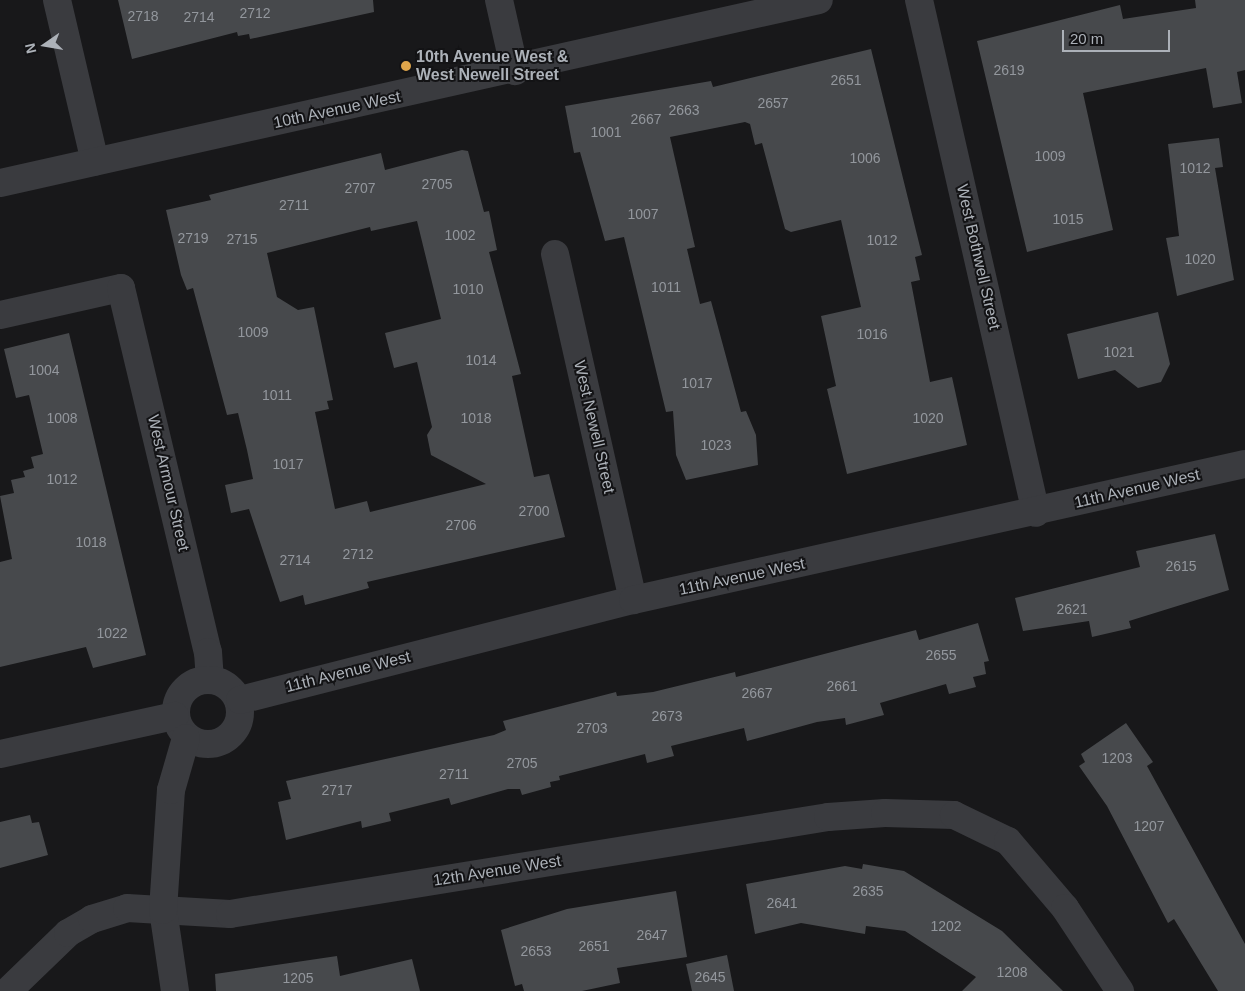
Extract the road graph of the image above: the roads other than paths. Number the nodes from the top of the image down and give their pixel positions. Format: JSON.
{"nodes":[{"id":1,"x":57,"y":0,"type":"edge"},
{"id":2,"x":499,"y":0,"type":"edge"},
{"id":3,"x":819,"y":0,"type":"edge"},
{"id":4,"x":919,"y":0,"type":"edge"},
{"id":5,"x":516,"y":71,"type":"junction"},
{"id":6,"x":95,"y":162,"type":"junction"},
{"id":7,"x":0,"y":183,"type":"edge"},
{"id":8,"x":555,"y":254,"type":"dead end"},
{"id":9,"x":0,"y":315,"type":"edge"},
{"id":10,"x":1245,"y":464,"type":"edge"},
{"id":11,"x":1036,"y":513,"type":"junction"},
{"id":12,"x":633,"y":600,"type":"junction"},
{"id":13,"x":210,"y":678,"type":"junction"},
{"id":14,"x":240,"y":700,"type":"junction"},
{"id":15,"x":181,"y":727,"type":"junction"},
{"id":16,"x":0,"y":754,"type":"edge"},
{"id":17,"x":163,"y":910,"type":"junction"},
{"id":18,"x":8,"y":991,"type":"edge"},
{"id":19,"x":175,"y":991,"type":"edge"},
{"id":20,"x":1120,"y":991,"type":"edge"}],
"edges":[{"from":1,"to":6,"type":"street"},
{"from":2,"to":5,"type":"street"},
{"from":3,"to":5,"type":"street","name":"10th Avenue West"},
{"from":4,"to":11,"type":"street","name":"West Bothwell Street"},
{"from":5,"to":6,"type":"street","name":"10th Avenue West"},
{"from":6,"to":7,"type":"street","name":"10th Avenue West"},
{"from":8,"to":12,"type":"street","name":"West Newell Street"},
{"from":9,"to":13,"type":"street","name":"West Armour Street"},
{"from":10,"to":11,"type":"street","name":"11th Avenue West"},
{"from":11,"to":12,"type":"street","name":"11th Avenue West"},
{"from":12,"to":14,"type":"street","name":"11th Avenue West"},
{"from":13,"to":14,"type":"street"},
{"from":13,"to":15,"type":"street"},
{"from":14,"to":15,"type":"street"},
{"from":15,"to":16,"type":"street"},
{"from":15,"to":17,"type":"street"},
{"from":17,"to":18,"type":"street","name":"12th Avenue West"},
{"from":17,"to":19,"type":"street"},
{"from":17,"to":20,"type":"street","name":"12th Avenue West"}]}
